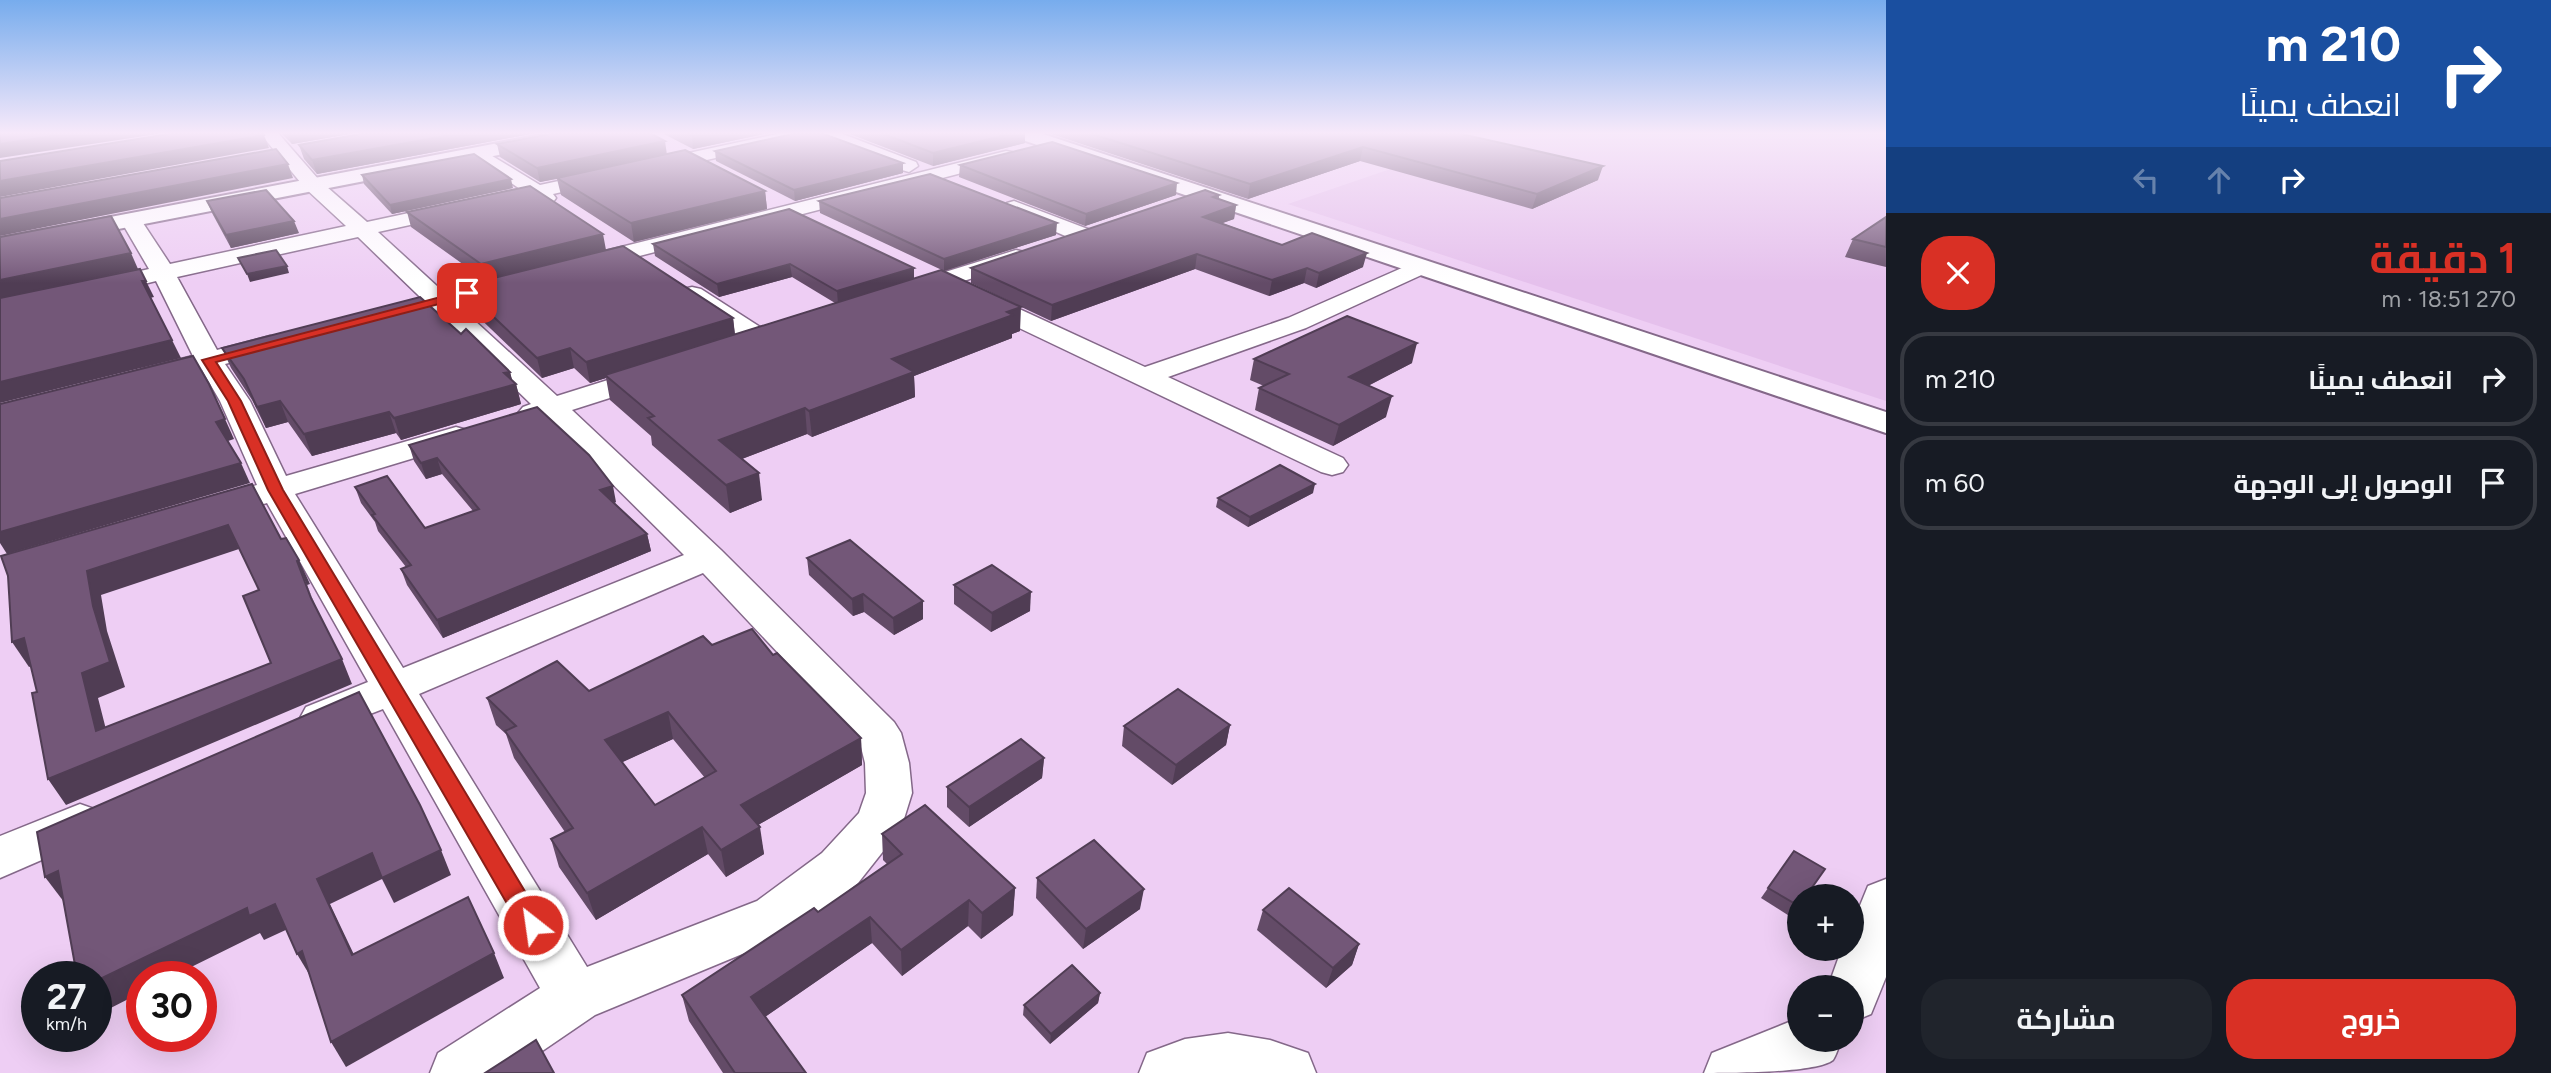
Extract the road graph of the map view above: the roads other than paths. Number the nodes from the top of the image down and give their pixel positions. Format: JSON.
{"nodes":[{"id":1,"x":256,"y":183,"type":"edge"},
{"id":2,"x":325,"y":183,"type":"edge"},
{"id":3,"x":523,"y":183,"type":"edge"},
{"id":4,"x":572,"y":183,"type":"edge"},
{"id":5,"x":899,"y":183,"type":"edge"},
{"id":6,"x":952,"y":183,"type":"edge"},
{"id":7,"x":1167,"y":183,"type":"edge"},
{"id":8,"x":957,"y":185,"type":"edge"},
{"id":9,"x":535,"y":191,"type":"junction"},
{"id":10,"x":1202,"y":195,"type":"junction"},
{"id":11,"x":768,"y":199,"type":"dead end"},
{"id":12,"x":996,"y":200,"type":"edge"},
{"id":13,"x":1163,"y":209,"type":"edge"},
{"id":14,"x":790,"y":210,"type":"junction"},
{"id":15,"x":566,"y":211,"type":"edge"},
{"id":16,"x":132,"y":220,"type":"junction"},
{"id":17,"x":815,"y":222,"type":"edge"},
{"id":18,"x":359,"y":229,"type":"junction"},
{"id":19,"x":608,"y":239,"type":"dead end"},
{"id":20,"x":0,"y":245,"type":"edge"},
{"id":21,"x":629,"y":252,"type":"junction"},
{"id":22,"x":651,"y":267,"type":"edge"},
{"id":23,"x":1420,"y":267,"type":"junction"},
{"id":24,"x":561,"y":269,"type":"edge"},
{"id":25,"x":163,"y":272,"type":"junction"},
{"id":26,"x":927,"y":275,"type":"junction"},
{"id":27,"x":122,"y":281,"type":"edge"},
{"id":28,"x":673,"y":281,"type":"edge"},
{"id":29,"x":881,"y":301,"type":"edge"},
{"id":30,"x":298,"y":337,"type":"edge"},
{"id":31,"x":723,"y":353,"type":"edge"},
{"id":32,"x":209,"y":360,"type":"junction"},
{"id":33,"x":684,"y":365,"type":"edge"},
{"id":34,"x":1142,"y":377,"type":"junction"},
{"id":35,"x":130,"y":381,"type":"edge"},
{"id":36,"x":553,"y":407,"type":"junction"},
{"id":37,"x":1886,"y":423,"type":"edge"},
{"id":38,"x":1332,"y":465,"type":"dead end"},
{"id":39,"x":275,"y":490,"type":"junction"},
{"id":40,"x":184,"y":517,"type":"edge"},
{"id":41,"x":708,"y":558,"type":"junction"},
{"id":42,"x":392,"y":687,"type":"junction"},
{"id":43,"x":291,"y":731,"type":"edge"},
{"id":44,"x":114,"y":808,"type":"edge"},
{"id":45,"x":0,"y":858,"type":"edge"},
{"id":46,"x":1886,"y":901,"type":"edge"},
{"id":47,"x":1860,"y":975,"type":"edge"},
{"id":48,"x":575,"y":997,"type":"junction"},
{"id":49,"x":1787,"y":1052,"type":"edge"},
{"id":50,"x":459,"y":1073,"type":"edge"},
{"id":51,"x":1168,"y":1073,"type":"edge"},
{"id":52,"x":1287,"y":1073,"type":"edge"},
{"id":53,"x":1733,"y":1073,"type":"edge"}],
"edges":[{"from":1,"to":16,"type":"main road"},
{"from":2,"to":18,"type":"street"},
{"from":3,"to":9,"type":"street"},
{"from":4,"to":9,"type":"street"},
{"from":5,"to":14,"type":"street"},
{"from":6,"to":8,"type":"street"},
{"from":7,"to":10,"type":"main road"},
{"from":9,"to":15,"type":"street"},
{"from":9,"to":18,"type":"street"},
{"from":10,"to":13,"type":"street"},
{"from":10,"to":23,"type":"main road"},
{"from":11,"to":14,"type":"street"},
{"from":12,"to":26,"type":"street"},
{"from":14,"to":17,"type":"street"},
{"from":14,"to":21,"type":"street"},
{"from":16,"to":20,"type":"main road"},
{"from":16,"to":25,"type":"street"},
{"from":18,"to":25,"type":"street"},
{"from":18,"to":36,"type":"street"},
{"from":19,"to":21,"type":"street"},
{"from":21,"to":22,"type":"street"},
{"from":21,"to":24,"type":"street"},
{"from":23,"to":34,"type":"street"},
{"from":23,"to":37,"type":"main road"},
{"from":25,"to":27,"type":"street"},
{"from":25,"to":32,"type":"street"},
{"from":26,"to":29,"type":"street"},
{"from":26,"to":34,"type":"street"},
{"from":28,"to":31,"type":"street"},
{"from":30,"to":32,"type":"street"},
{"from":32,"to":35,"type":"street"},
{"from":32,"to":39,"type":"street"},
{"from":33,"to":36,"type":"street"},
{"from":34,"to":38,"type":"street"},
{"from":36,"to":39,"type":"street"},
{"from":36,"to":41,"type":"street"},
{"from":39,"to":40,"type":"street"},
{"from":39,"to":42,"type":"street"},
{"from":41,"to":42,"type":"street"},
{"from":41,"to":48,"type":"street"},
{"from":42,"to":43,"type":"street"},
{"from":42,"to":48,"type":"street"},
{"from":44,"to":45,"type":"street"},
{"from":46,"to":47,"type":"street"},
{"from":48,"to":50,"type":"street"},
{"from":49,"to":53,"type":"street"},
{"from":51,"to":52,"type":"street"}]}
